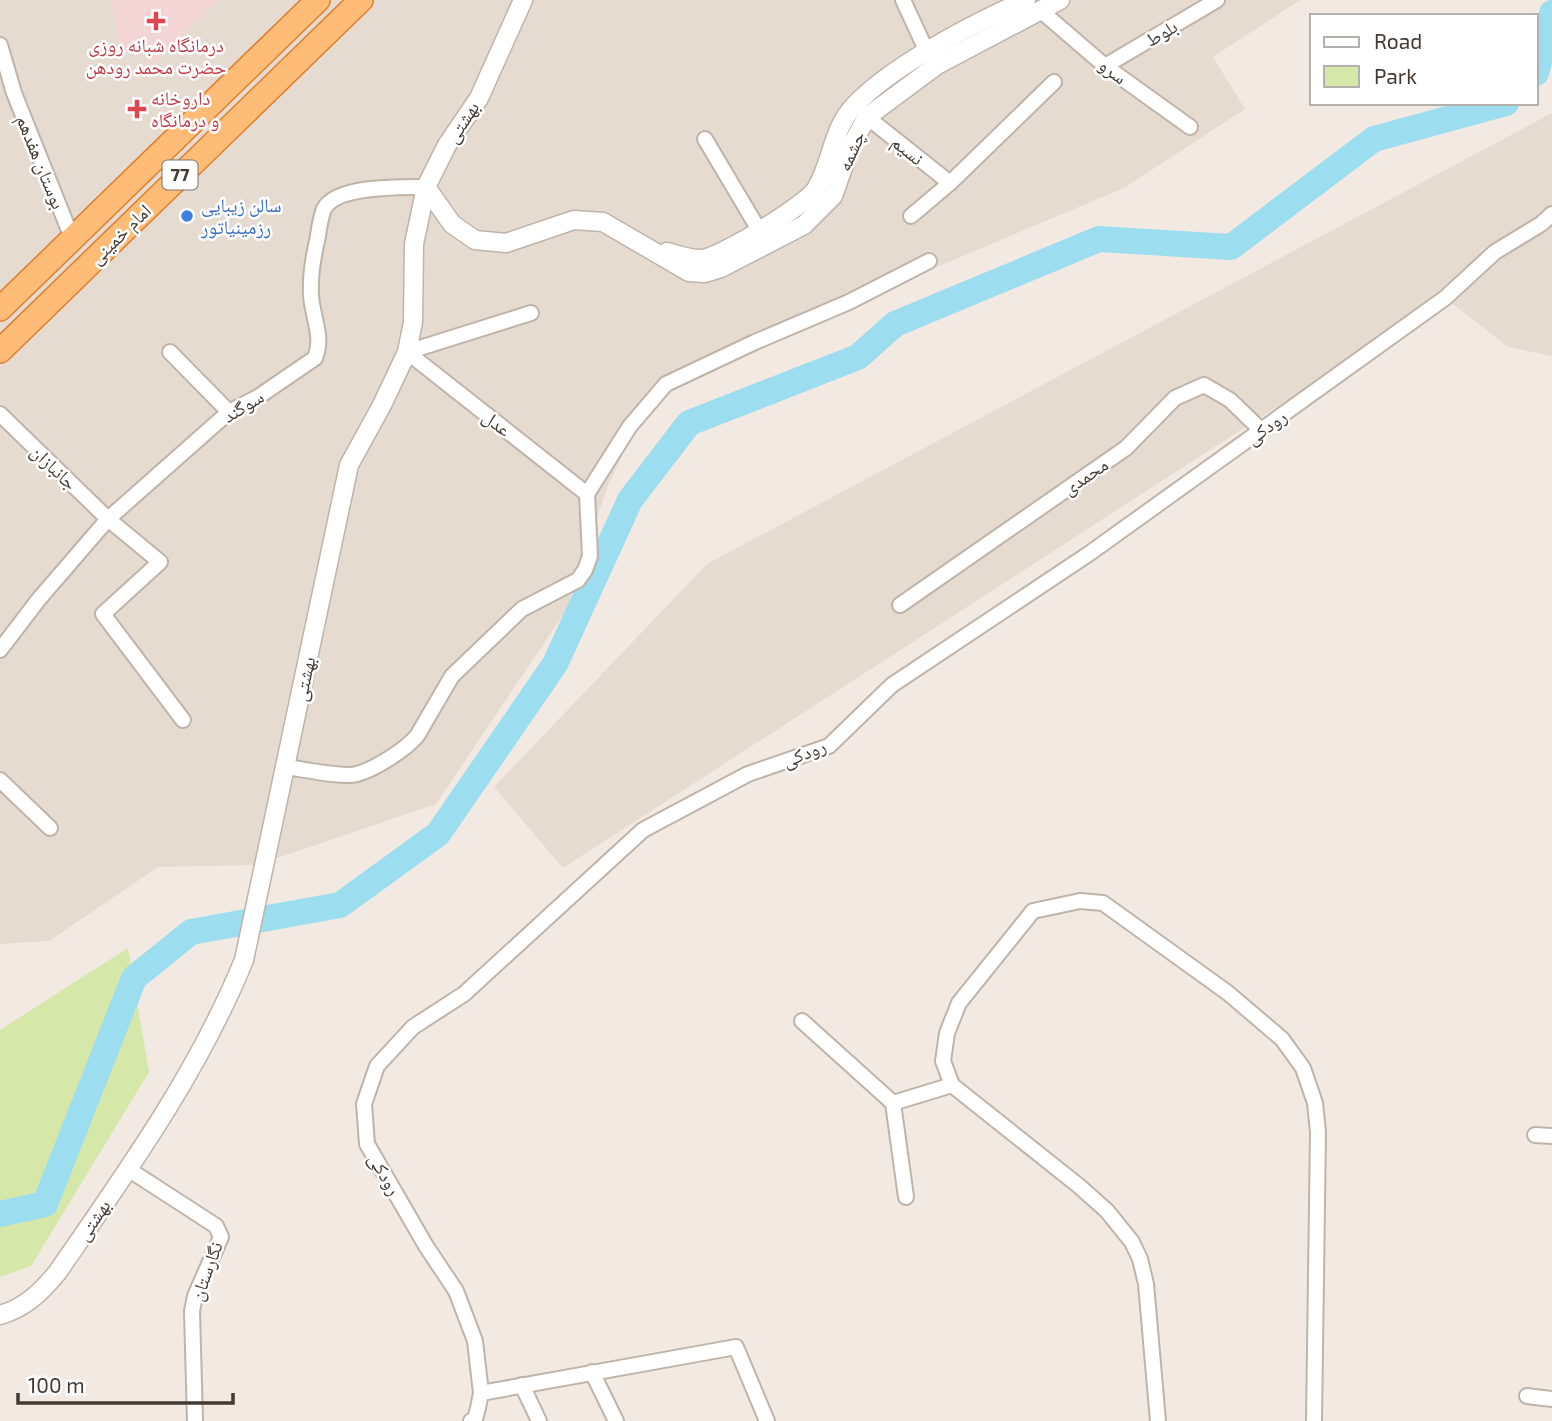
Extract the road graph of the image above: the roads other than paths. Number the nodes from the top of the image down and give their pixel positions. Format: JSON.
{"nodes":[{"id":1,"x":318,"y":0,"type":"edge"},
{"id":2,"x":360,"y":0,"type":"edge"},
{"id":3,"x":523,"y":0,"type":"edge"},
{"id":4,"x":903,"y":0,"type":"edge"},
{"id":5,"x":1060,"y":0,"type":"edge"},
{"id":6,"x":1217,"y":0,"type":"edge"},
{"id":7,"x":1033,"y":5,"type":"edge"},
{"id":8,"x":0,"y":45,"type":"edge"},
{"id":9,"x":927,"y":52,"type":"junction"},
{"id":10,"x":1105,"y":66,"type":"junction"},
{"id":11,"x":1054,"y":82,"type":"dead end"},
{"id":12,"x":867,"y":117,"type":"junction"},
{"id":13,"x":1190,"y":127,"type":"dead end"},
{"id":14,"x":705,"y":139,"type":"dead end"},
{"id":15,"x":950,"y":183,"type":"junction"},
{"id":16,"x":426,"y":187,"type":"junction"},
{"id":17,"x":1552,"y":214,"type":"edge"},
{"id":18,"x":911,"y":216,"type":"dead end"},
{"id":19,"x":759,"y":230,"type":"junction"},
{"id":20,"x":72,"y":238,"type":"junction"},
{"id":21,"x":650,"y":247,"type":"junction"},
{"id":22,"x":929,"y":261,"type":"dead end"},
{"id":23,"x":0,"y":309,"type":"edge"},
{"id":24,"x":531,"y":313,"type":"dead end"},
{"id":25,"x":0,"y":351,"type":"edge"},
{"id":26,"x":170,"y":352,"type":"dead end"},
{"id":27,"x":407,"y":352,"type":"junction"},
{"id":28,"x":229,"y":412,"type":"junction"},
{"id":29,"x":0,"y":414,"type":"edge"},
{"id":30,"x":1261,"y":430,"type":"junction"},
{"id":31,"x":587,"y":494,"type":"junction"},
{"id":32,"x":108,"y":519,"type":"junction"},
{"id":33,"x":900,"y":605,"type":"dead end"},
{"id":34,"x":0,"y":650,"type":"edge"},
{"id":35,"x":183,"y":720,"type":"dead end"},
{"id":36,"x":286,"y":767,"type":"junction"},
{"id":37,"x":0,"y":780,"type":"edge"},
{"id":38,"x":50,"y":828,"type":"dead end"},
{"id":39,"x":802,"y":1021,"type":"dead end"},
{"id":40,"x":952,"y":1085,"type":"junction"},
{"id":41,"x":893,"y":1102,"type":"junction"},
{"id":42,"x":1535,"y":1135,"type":"dead end"},
{"id":43,"x":1552,"y":1136,"type":"edge"},
{"id":44,"x":128,"y":1169,"type":"junction"},
{"id":45,"x":906,"y":1197,"type":"dead end"},
{"id":46,"x":0,"y":1315,"type":"edge"},
{"id":47,"x":592,"y":1372,"type":"junction"},
{"id":48,"x":522,"y":1385,"type":"junction"},
{"id":49,"x":481,"y":1393,"type":"junction"},
{"id":50,"x":1527,"y":1396,"type":"dead end"},
{"id":51,"x":1552,"y":1399,"type":"edge"},
{"id":52,"x":195,"y":1421,"type":"edge"},
{"id":53,"x":471,"y":1421,"type":"edge"},
{"id":54,"x":539,"y":1421,"type":"edge"},
{"id":55,"x":616,"y":1421,"type":"edge"},
{"id":56,"x":767,"y":1421,"type":"edge"},
{"id":57,"x":1158,"y":1421,"type":"edge"},
{"id":58,"x":1314,"y":1421,"type":"edge"}],
"edges":[{"from":1,"to":20,"type":"highway","name":"امام خمینی","number":"77"},
{"from":2,"to":25,"type":"highway","name":"امام خمینی","number":"77"},
{"from":3,"to":16,"type":"street","name":"بهشتی"},
{"from":4,"to":9,"type":"street"},
{"from":5,"to":7,"type":"street","name":"چشمه"},
{"from":6,"to":10,"type":"street","name":"بلوط"},
{"from":7,"to":9,"type":"street","name":"چشمه"},
{"from":7,"to":10,"type":"street","name":"سرو"},
{"from":7,"to":12,"type":"street","name":"چشمه"},
{"from":8,"to":20,"type":"street","name":"بوستان هفدهم"},
{"from":9,"to":19,"type":"street","name":"چشمه"},
{"from":10,"to":13,"type":"street","name":"سرو"},
{"from":11,"to":15,"type":"street"},
{"from":12,"to":15,"type":"street","name":"نسیم"},
{"from":12,"to":21,"type":"street","name":"چشمه"},
{"from":14,"to":19,"type":"street"},
{"from":15,"to":18,"type":"street"},
{"from":16,"to":21,"type":"street","name":"چشمه"},
{"from":16,"to":27,"type":"street","name":"بهشتی"},
{"from":16,"to":28,"type":"street","name":"سوگند"},
{"from":17,"to":30,"type":"street","name":"رودکی"},
{"from":19,"to":21,"type":"street","name":"چشمه"},
{"from":20,"to":23,"type":"highway","name":"امام خمینی","number":"77"},
{"from":22,"to":31,"type":"street"},
{"from":24,"to":27,"type":"street"},
{"from":26,"to":28,"type":"street"},
{"from":27,"to":31,"type":"street","name":"عدل"},
{"from":27,"to":36,"type":"street","name":"بهشتی"},
{"from":28,"to":32,"type":"street","name":"سوگند"},
{"from":29,"to":32,"type":"street","name":"جانبازان"},
{"from":30,"to":33,"type":"street","name":"محمدی"},
{"from":30,"to":49,"type":"street","name":"رودکی"},
{"from":31,"to":36,"type":"street"},
{"from":32,"to":34,"type":"street","name":"سوگند"},
{"from":32,"to":35,"type":"street","name":"جانبازان"},
{"from":36,"to":44,"type":"street","name":"بهشتی"},
{"from":37,"to":38,"type":"street"},
{"from":39,"to":41,"type":"street"},
{"from":40,"to":41,"type":"street"},
{"from":40,"to":57,"type":"street"},
{"from":40,"to":58,"type":"street"},
{"from":41,"to":45,"type":"street"},
{"from":42,"to":43,"type":"street"},
{"from":44,"to":46,"type":"street","name":"بهشتی"},
{"from":44,"to":52,"type":"street","name":"نگارستان"},
{"from":47,"to":48,"type":"street"},
{"from":47,"to":55,"type":"street"},
{"from":47,"to":56,"type":"street"},
{"from":48,"to":49,"type":"street"},
{"from":48,"to":54,"type":"street"},
{"from":49,"to":53,"type":"street","name":"رودکی"},
{"from":50,"to":51,"type":"street"}]}
